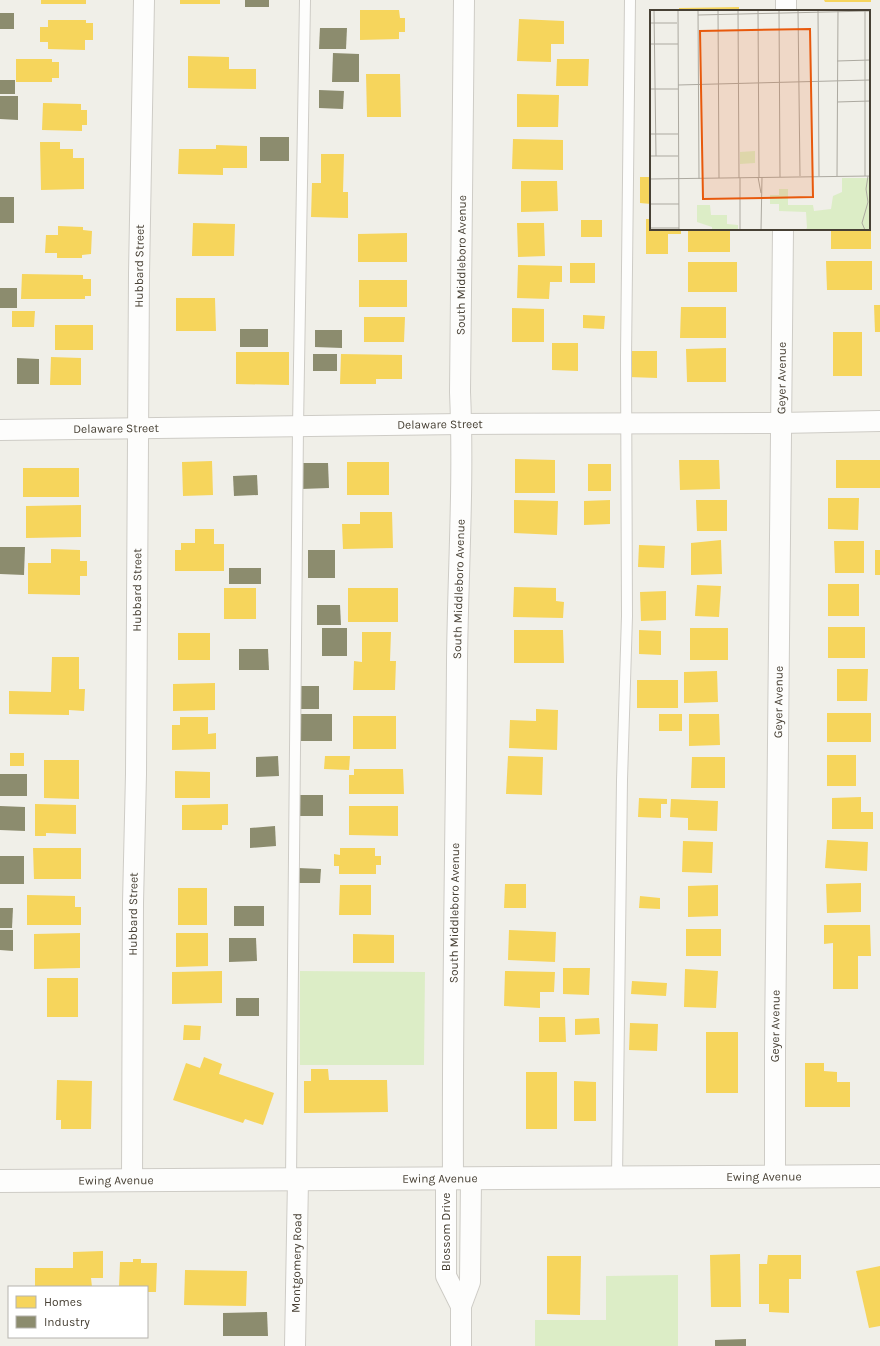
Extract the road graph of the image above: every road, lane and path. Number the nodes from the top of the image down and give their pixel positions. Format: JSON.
{"nodes":[{"id":1,"x":144,"y":0,"type":"edge"},
{"id":2,"x":305,"y":0,"type":"edge"},
{"id":3,"x":464,"y":0,"type":"edge"},
{"id":4,"x":630,"y":0,"type":"edge"},
{"id":5,"x":783,"y":230,"type":"edge"},
{"id":6,"x":880,"y":421,"type":"edge"},
{"id":7,"x":780,"y":423,"type":"junction"},
{"id":8,"x":462,"y":424,"type":"junction"},
{"id":9,"x":627,"y":424,"type":"junction"},
{"id":10,"x":298,"y":427,"type":"junction"},
{"id":11,"x":139,"y":428,"type":"junction"},
{"id":12,"x":0,"y":430,"type":"edge"},
{"id":13,"x":775,"y":1175,"type":"junction"},
{"id":14,"x":880,"y":1176,"type":"edge"},
{"id":15,"x":617,"y":1177,"type":"junction"},
{"id":16,"x":457,"y":1178,"type":"junction"},
{"id":17,"x":132,"y":1180,"type":"junction"},
{"id":18,"x":294,"y":1180,"type":"junction"},
{"id":19,"x":0,"y":1181,"type":"edge"},
{"id":20,"x":295,"y":1346,"type":"edge"},
{"id":21,"x":461,"y":1346,"type":"edge"}],
"edges":[{"from":1,"to":11,"type":"street","name":"Hubbard Street"},
{"from":2,"to":10,"type":"lane"},
{"from":3,"to":8,"type":"street","name":"South Middleboro Avenue"},
{"from":4,"to":9,"type":"lane"},
{"from":5,"to":7,"type":"street","name":"Geyer Avenue"},
{"from":6,"to":7,"type":"street","name":"Delaware Street"},
{"from":7,"to":9,"type":"street","name":"Delaware Street"},
{"from":7,"to":13,"type":"street","name":"Geyer Avenue"},
{"from":8,"to":9,"type":"street","name":"Delaware Street"},
{"from":8,"to":10,"type":"street","name":"Delaware Street"},
{"from":8,"to":16,"type":"street","name":"South Middleboro Avenue"},
{"from":9,"to":15,"type":"lane"},
{"from":10,"to":11,"type":"street","name":"Delaware Street"},
{"from":10,"to":18,"type":"lane"},
{"from":11,"to":12,"type":"street","name":"Delaware Street"},
{"from":11,"to":17,"type":"street","name":"Hubbard Street"},
{"from":13,"to":14,"type":"street","name":"Ewing Avenue"},
{"from":13,"to":15,"type":"street","name":"Ewing Avenue"},
{"from":15,"to":16,"type":"street","name":"Ewing Avenue"},
{"from":16,"to":18,"type":"street","name":"Ewing Avenue"},
{"from":16,"to":21,"type":"street","name":"Blossom Drive"},
{"from":17,"to":18,"type":"street","name":"Ewing Avenue"},
{"from":17,"to":19,"type":"street","name":"Ewing Avenue"},
{"from":18,"to":20,"type":"street","name":"Montgomery Road"}]}
